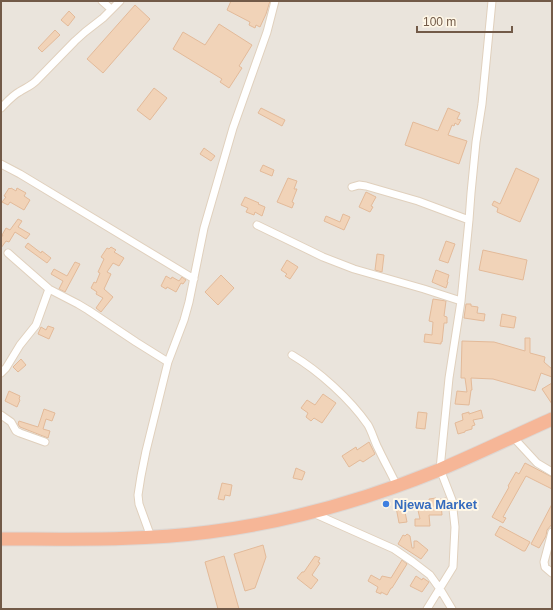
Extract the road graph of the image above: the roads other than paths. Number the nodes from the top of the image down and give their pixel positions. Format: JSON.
{"nodes":[{"id":1,"x":102,"y":1,"type":"edge"},
{"id":2,"x":120,"y":1,"type":"edge"},
{"id":3,"x":275,"y":1,"type":"edge"},
{"id":4,"x":492,"y":1,"type":"edge"},
{"id":5,"x":111,"y":9,"type":"junction"},
{"id":6,"x":1,"y":108,"type":"edge"},
{"id":7,"x":1,"y":164,"type":"edge"},
{"id":8,"x":352,"y":187,"type":"dead end"},
{"id":9,"x":469,"y":220,"type":"junction"},
{"id":10,"x":257,"y":225,"type":"dead end"},
{"id":11,"x":8,"y":253,"type":"dead end"},
{"id":12,"x":194,"y":278,"type":"junction"},
{"id":13,"x":49,"y":289,"type":"junction"},
{"id":14,"x":461,"y":301,"type":"junction"},
{"id":15,"x":292,"y":355,"type":"dead end"},
{"id":16,"x":168,"y":362,"type":"junction"},
{"id":17,"x":1,"y":373,"type":"edge"},
{"id":18,"x":1,"y":415,"type":"edge"},
{"id":19,"x":551,"y":421,"type":"edge"},
{"id":20,"x":513,"y":437,"type":"junction"},
{"id":21,"x":45,"y":442,"type":"dead end"},
{"id":22,"x":440,"y":469,"type":"junction"},
{"id":23,"x":552,"y":472,"type":"edge"},
{"id":24,"x":397,"y":486,"type":"junction"},
{"id":25,"x":311,"y":513,"type":"junction"},
{"id":26,"x":552,"y":532,"type":"edge"},
{"id":27,"x":151,"y":537,"type":"junction"},
{"id":28,"x":1,"y":539,"type":"edge"},
{"id":29,"x":552,"y":573,"type":"edge"},
{"id":30,"x":440,"y":589,"type":"junction"},
{"id":31,"x":427,"y":609,"type":"edge"},
{"id":32,"x":452,"y":609,"type":"edge"}],
"edges":[{"from":1,"to":5,"type":"street"},
{"from":2,"to":5,"type":"street"},
{"from":3,"to":12,"type":"street"},
{"from":4,"to":9,"type":"street"},
{"from":5,"to":6,"type":"street"},
{"from":7,"to":12,"type":"street"},
{"from":8,"to":9,"type":"street"},
{"from":9,"to":14,"type":"street"},
{"from":10,"to":14,"type":"street"},
{"from":11,"to":13,"type":"street"},
{"from":12,"to":16,"type":"street"},
{"from":13,"to":16,"type":"street"},
{"from":13,"to":17,"type":"street"},
{"from":14,"to":22,"type":"street"},
{"from":15,"to":24,"type":"street"},
{"from":16,"to":27,"type":"street"},
{"from":18,"to":21,"type":"street"},
{"from":19,"to":20,"type":"highway"},
{"from":20,"to":22,"type":"highway"},
{"from":20,"to":23,"type":"street"},
{"from":22,"to":24,"type":"highway"},
{"from":22,"to":30,"type":"street"},
{"from":24,"to":25,"type":"highway"},
{"from":25,"to":27,"type":"highway"},
{"from":25,"to":30,"type":"street"},
{"from":26,"to":29,"type":"street"},
{"from":27,"to":28,"type":"highway"},
{"from":30,"to":31,"type":"street"},
{"from":30,"to":32,"type":"street"}]}
